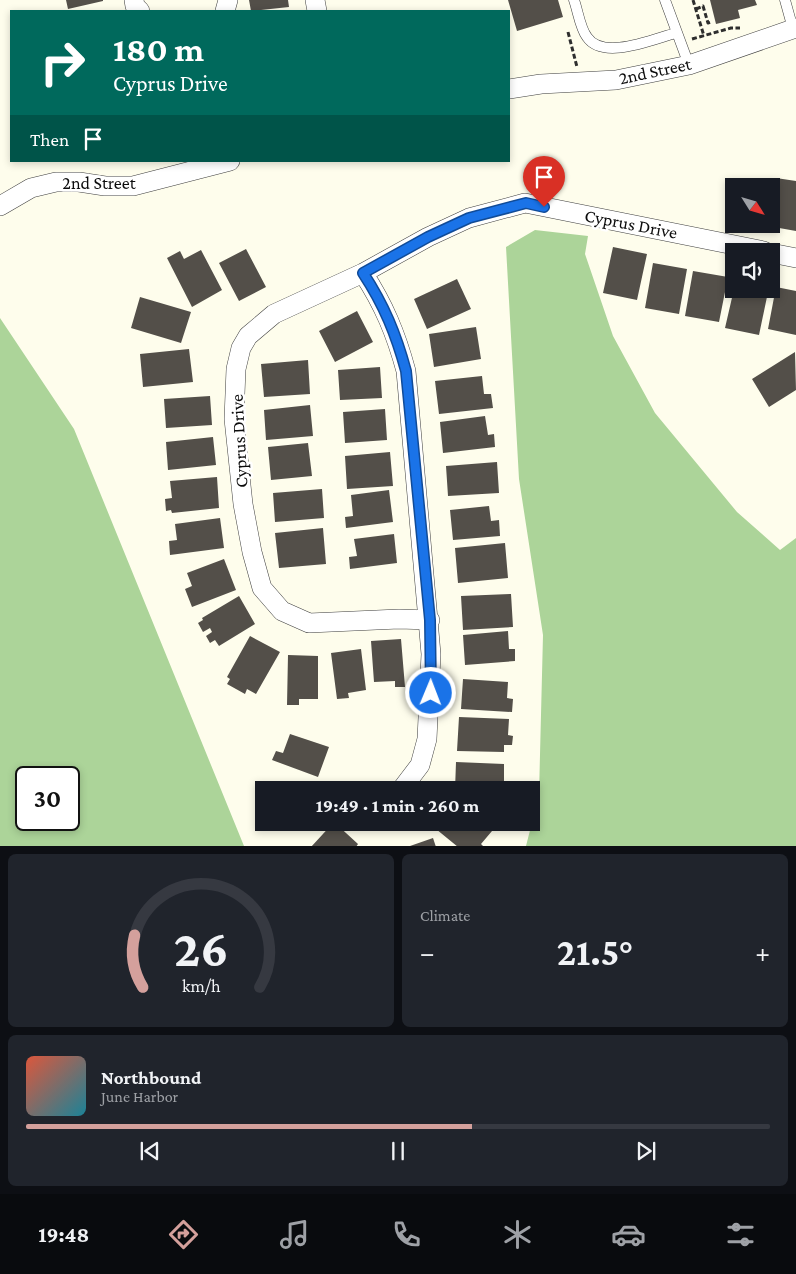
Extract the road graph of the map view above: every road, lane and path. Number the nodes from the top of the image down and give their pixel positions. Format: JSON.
{"nodes":[{"id":1,"x":574,"y":0,"type":"edge"},
{"id":2,"x":665,"y":0,"type":"edge"},
{"id":3,"x":693,"y":0,"type":"edge"},
{"id":4,"x":785,"y":0,"type":"edge"},
{"id":5,"x":696,"y":9,"type":"junction"},
{"id":6,"x":711,"y":22,"type":"dead end"},
{"id":7,"x":747,"y":28,"type":"dead end"},
{"id":8,"x":794,"y":29,"type":"edge"},
{"id":9,"x":568,"y":30,"type":"dead end"},
{"id":10,"x":676,"y":34,"type":"junction"},
{"id":11,"x":704,"y":36,"type":"junction"},
{"id":12,"x":690,"y":40,"type":"dead end"},
{"id":13,"x":689,"y":65,"type":"junction"},
{"id":14,"x":578,"y":72,"type":"dead end"},
{"id":15,"x":510,"y":89,"type":"edge"},
{"id":16,"x":226,"y":162,"type":"edge"},
{"id":17,"x":0,"y":206,"type":"edge"},
{"id":18,"x":725,"y":243,"type":"edge"},
{"id":19,"x":780,"y":255,"type":"edge"},
{"id":20,"x":796,"y":258,"type":"edge"},
{"id":21,"x":363,"y":273,"type":"junction"},
{"id":22,"x":430,"y":620,"type":"junction"},
{"id":23,"x":408,"y":781,"type":"edge"}],
"edges":[{"from":1,"to":10,"type":"lane"},
{"from":2,"to":10,"type":"lane"},
{"from":3,"to":5,"type":"path"},
{"from":4,"to":8,"type":"lane"},
{"from":5,"to":6,"type":"path"},
{"from":5,"to":11,"type":"path"},
{"from":7,"to":11,"type":"path"},
{"from":8,"to":13,"type":"street","name":"2nd Street"},
{"from":9,"to":14,"type":"path"},
{"from":10,"to":13,"type":"lane"},
{"from":11,"to":12,"type":"path"},
{"from":13,"to":15,"type":"street","name":"2nd Street"},
{"from":16,"to":17,"type":"street","name":"2nd Street"},
{"from":18,"to":21,"type":"street","name":"Cyprus Drive"},
{"from":19,"to":20,"type":"street"},
{"from":21,"to":22,"type":"street"},
{"from":21,"to":22,"type":"street","name":"Cyprus Drive"},
{"from":22,"to":23,"type":"street"}]}
